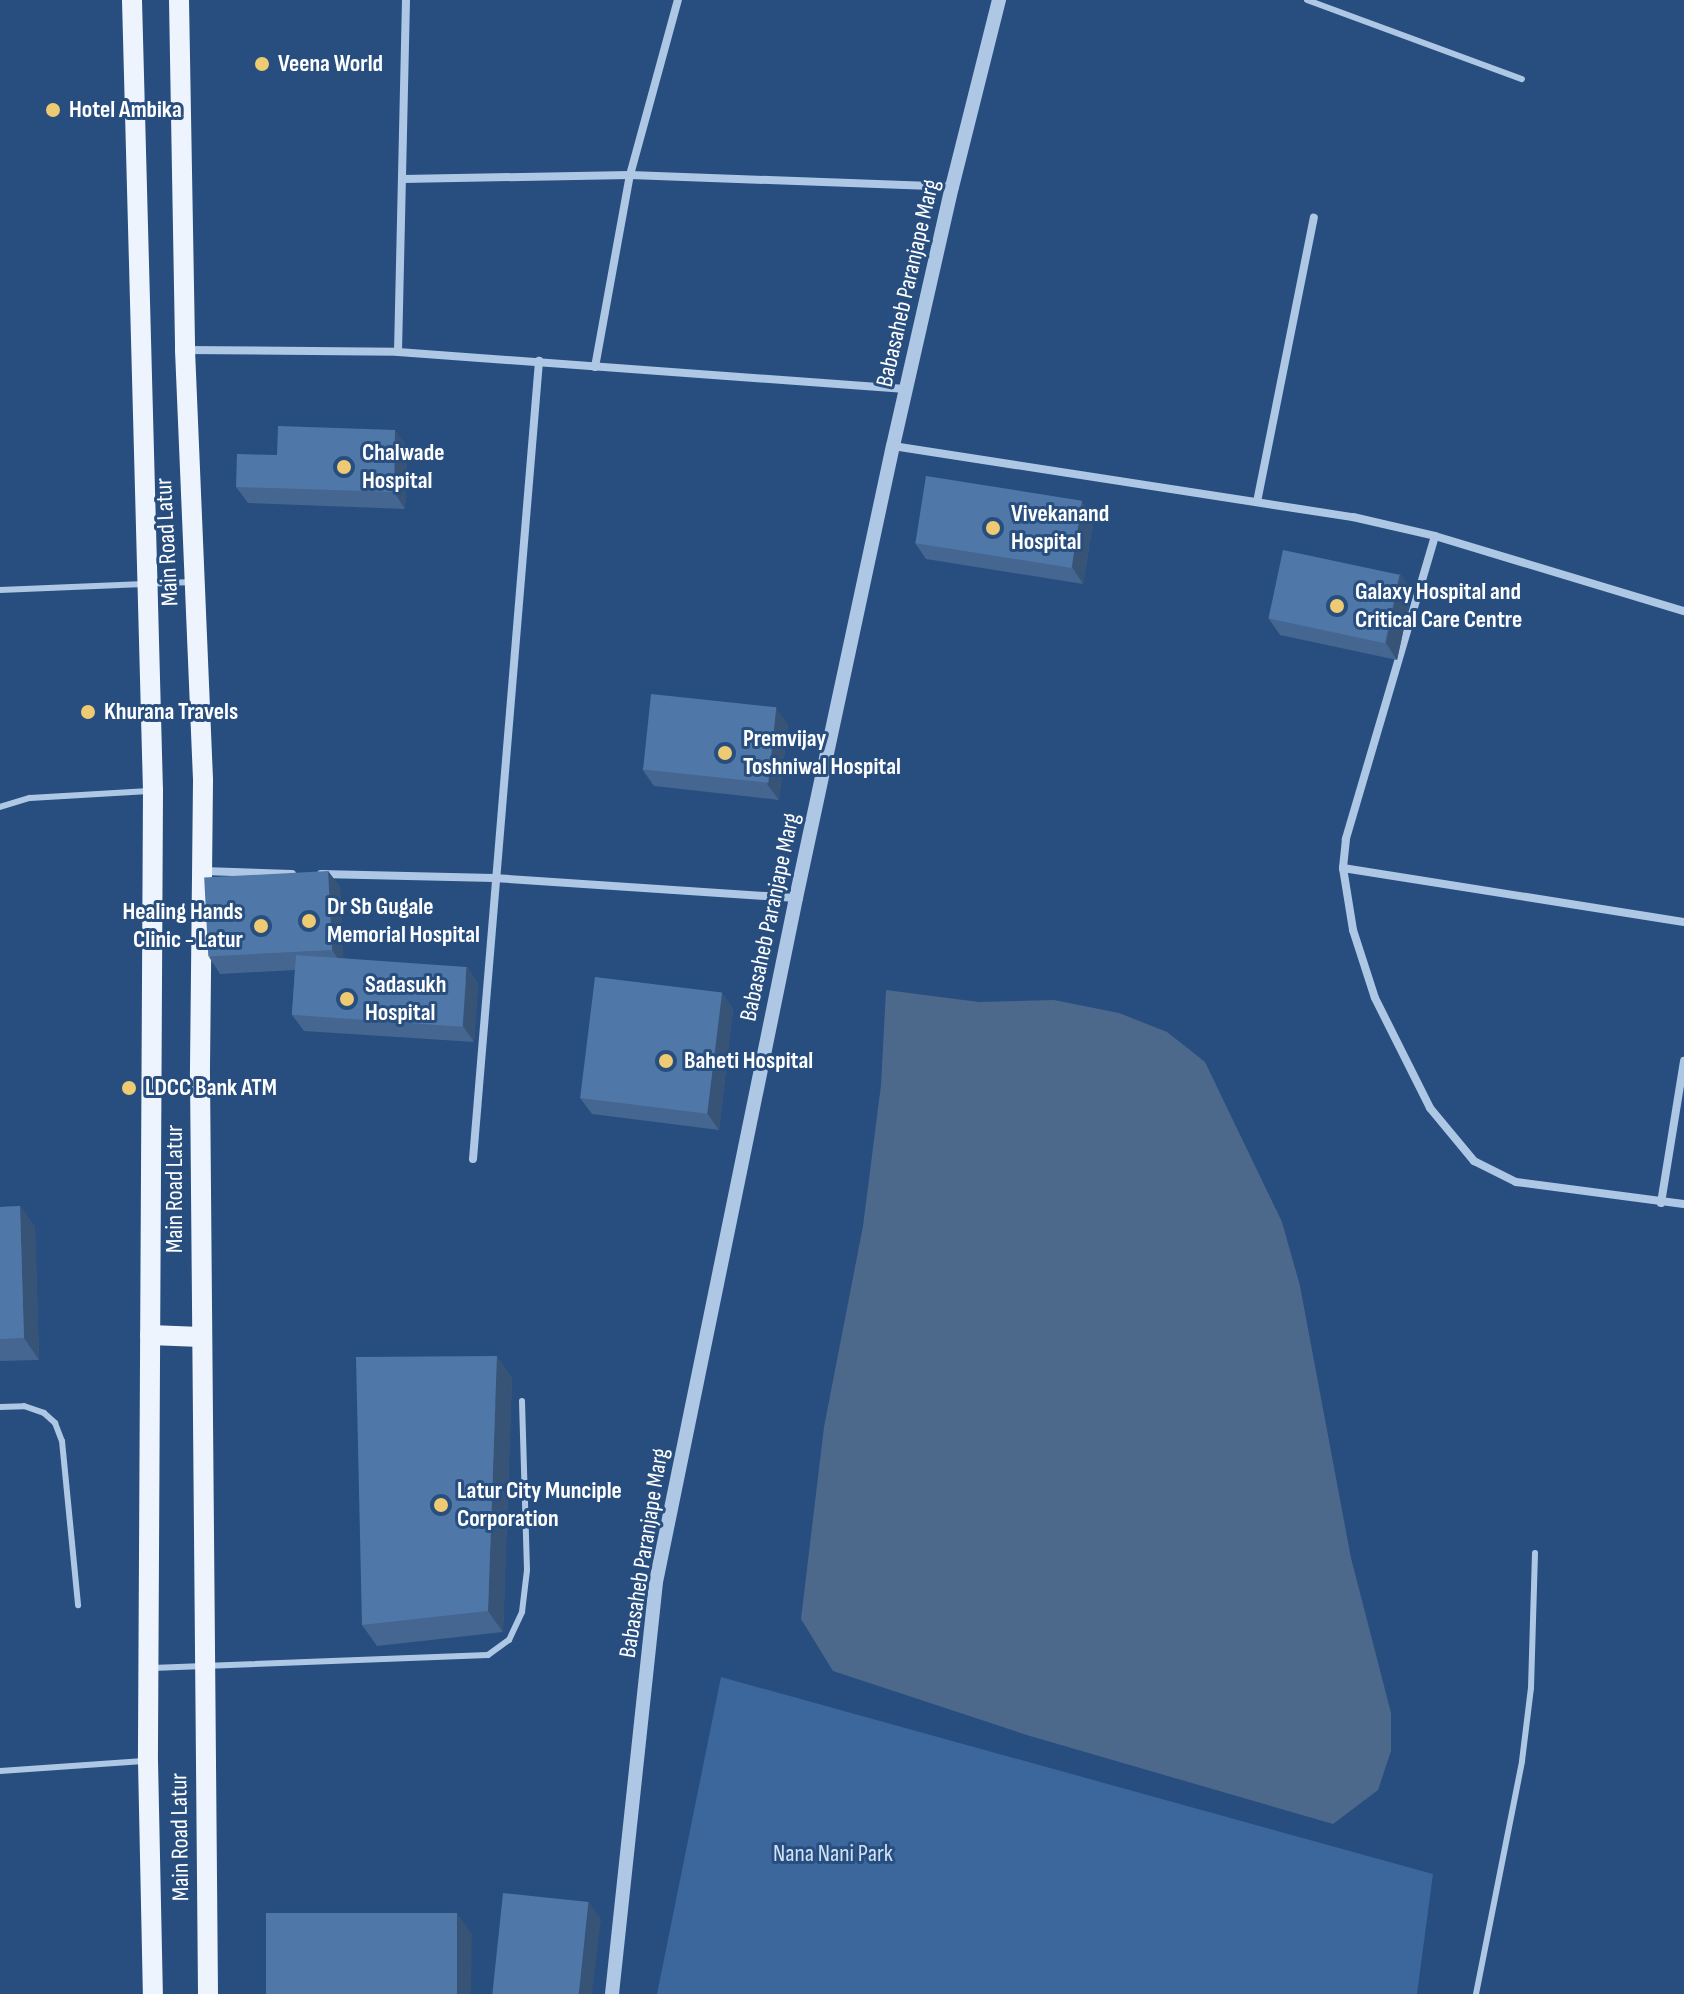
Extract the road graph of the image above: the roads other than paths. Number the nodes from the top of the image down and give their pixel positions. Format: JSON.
{"nodes":[{"id":1,"x":132,"y":0,"type":"edge"},
{"id":2,"x":179,"y":0,"type":"edge"},
{"id":3,"x":406,"y":0,"type":"edge"},
{"id":4,"x":678,"y":0,"type":"edge"},
{"id":5,"x":999,"y":0,"type":"edge"},
{"id":6,"x":1307,"y":0,"type":"edge"},
{"id":7,"x":1522,"y":79,"type":"dead end"},
{"id":8,"x":630,"y":175,"type":"junction"},
{"id":9,"x":402,"y":179,"type":"junction"},
{"id":10,"x":952,"y":187,"type":"junction"},
{"id":11,"x":1314,"y":218,"type":"dead end"},
{"id":12,"x":185,"y":350,"type":"junction"},
{"id":13,"x":398,"y":352,"type":"junction"},
{"id":14,"x":539,"y":361,"type":"junction"},
{"id":15,"x":595,"y":367,"type":"junction"},
{"id":16,"x":906,"y":389,"type":"junction"},
{"id":17,"x":893,"y":446,"type":"junction"},
{"id":18,"x":1257,"y":502,"type":"junction"},
{"id":19,"x":1435,"y":536,"type":"junction"},
{"id":20,"x":195,"y":582,"type":"junction"},
{"id":21,"x":148,"y":583,"type":"junction"},
{"id":22,"x":0,"y":590,"type":"edge"},
{"id":23,"x":1684,"y":611,"type":"edge"},
{"id":24,"x":153,"y":790,"type":"junction"},
{"id":25,"x":0,"y":807,"type":"edge"},
{"id":26,"x":1343,"y":868,"type":"junction"},
{"id":27,"x":203,"y":871,"type":"junction"},
{"id":28,"x":494,"y":878,"type":"junction"},
{"id":29,"x":796,"y":898,"type":"junction"},
{"id":30,"x":1684,"y":922,"type":"edge"},
{"id":31,"x":1684,"y":1061,"type":"edge"},
{"id":32,"x":473,"y":1159,"type":"dead end"},
{"id":33,"x":1661,"y":1203,"type":"junction"},
{"id":34,"x":1684,"y":1204,"type":"edge"},
{"id":35,"x":150,"y":1335,"type":"junction"},
{"id":36,"x":201,"y":1337,"type":"junction"},
{"id":37,"x":522,"y":1401,"type":"dead end"},
{"id":38,"x":0,"y":1407,"type":"edge"},
{"id":39,"x":1535,"y":1553,"type":"dead end"},
{"id":40,"x":78,"y":1605,"type":"dead end"},
{"id":41,"x":203,"y":1664,"type":"junction"},
{"id":42,"x":148,"y":1669,"type":"junction"},
{"id":43,"x":148,"y":1761,"type":"junction"},
{"id":44,"x":0,"y":1771,"type":"edge"},
{"id":45,"x":153,"y":1994,"type":"edge"},
{"id":46,"x":208,"y":1994,"type":"edge"},
{"id":47,"x":612,"y":1994,"type":"edge"},
{"id":48,"x":1476,"y":1994,"type":"edge"}],
"edges":[{"from":1,"to":21,"type":"main road","name":"Main Road Latur"},
{"from":2,"to":12,"type":"main road","name":"Main Road Latur"},
{"from":3,"to":9,"type":"street"},
{"from":4,"to":8,"type":"street"},
{"from":5,"to":10,"type":"street","name":"Babasaheb Paranjape Marg"},
{"from":6,"to":7,"type":"lane"},
{"from":8,"to":9,"type":"street"},
{"from":8,"to":10,"type":"street"},
{"from":8,"to":15,"type":"street"},
{"from":9,"to":13,"type":"street"},
{"from":10,"to":16,"type":"street","name":"Babasaheb Paranjape Marg"},
{"from":11,"to":18,"type":"street"},
{"from":12,"to":13,"type":"street"},
{"from":12,"to":20,"type":"main road","name":"Main Road Latur"},
{"from":13,"to":14,"type":"street"},
{"from":14,"to":15,"type":"street"},
{"from":14,"to":28,"type":"street"},
{"from":15,"to":16,"type":"street"},
{"from":16,"to":17,"type":"street","name":"Babasaheb Paranjape Marg"},
{"from":17,"to":18,"type":"street"},
{"from":17,"to":29,"type":"street","name":"Babasaheb Paranjape Marg"},
{"from":18,"to":19,"type":"street"},
{"from":19,"to":23,"type":"street"},
{"from":19,"to":26,"type":"street"},
{"from":20,"to":21,"type":"lane"},
{"from":20,"to":27,"type":"main road","name":"Main Road Latur"},
{"from":21,"to":22,"type":"lane"},
{"from":21,"to":24,"type":"main road","name":"Main Road Latur"},
{"from":24,"to":25,"type":"lane"},
{"from":24,"to":35,"type":"main road","name":"Main Road Latur"},
{"from":26,"to":30,"type":"street"},
{"from":26,"to":33,"type":"street"},
{"from":27,"to":28,"type":"street"},
{"from":27,"to":36,"type":"main road","name":"Main Road Latur"},
{"from":28,"to":29,"type":"street"},
{"from":28,"to":32,"type":"street"},
{"from":29,"to":47,"type":"street","name":"Babasaheb Paranjape Marg"},
{"from":31,"to":33,"type":"street"},
{"from":33,"to":34,"type":"street"},
{"from":35,"to":36,"type":"main road"},
{"from":35,"to":42,"type":"main road","name":"Main Road Latur"},
{"from":36,"to":41,"type":"main road","name":"Main Road Latur"},
{"from":37,"to":41,"type":"lane"},
{"from":38,"to":40,"type":"lane"},
{"from":39,"to":48,"type":"lane"},
{"from":41,"to":42,"type":"lane"},
{"from":41,"to":46,"type":"main road","name":"Main Road Latur"},
{"from":42,"to":43,"type":"main road","name":"Main Road Latur"},
{"from":43,"to":44,"type":"lane"},
{"from":43,"to":45,"type":"main road","name":"Main Road Latur"}]}
